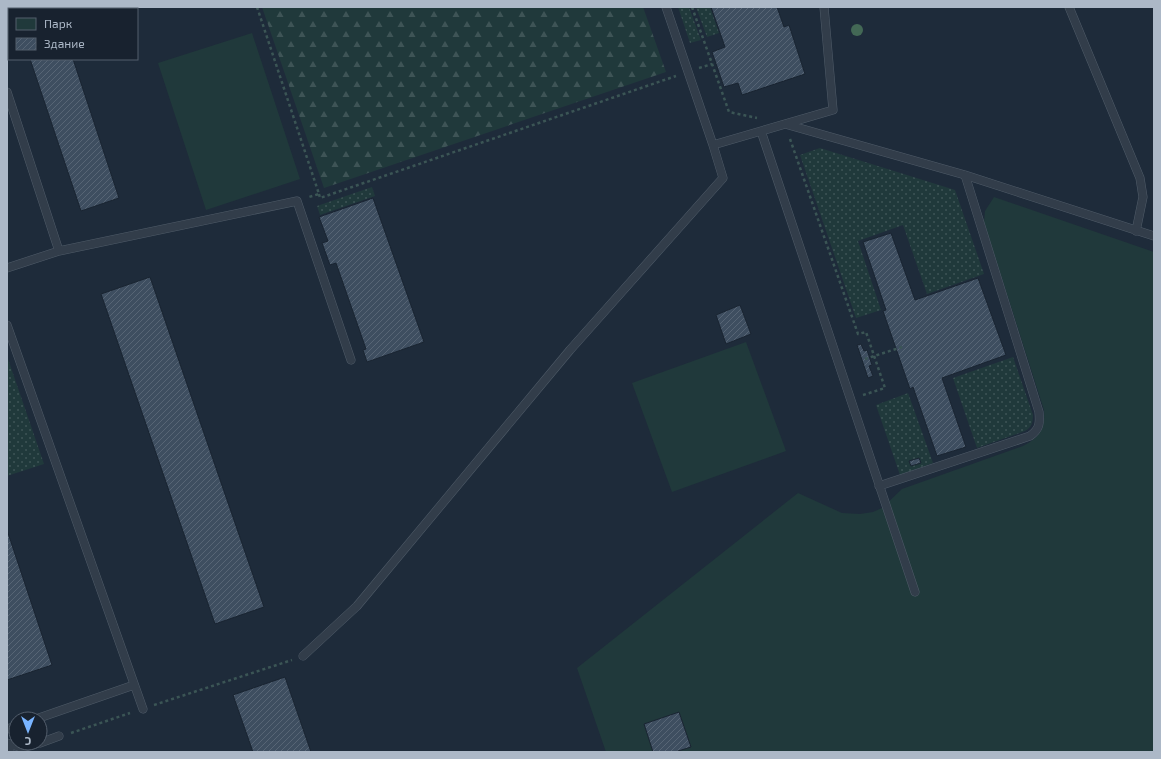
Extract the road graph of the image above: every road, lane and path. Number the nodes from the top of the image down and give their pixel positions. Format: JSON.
{"nodes":[{"id":1,"x":257,"y":7,"type":"edge"},
{"id":2,"x":666,"y":7,"type":"edge"},
{"id":3,"x":692,"y":7,"type":"edge"},
{"id":4,"x":824,"y":7,"type":"edge"},
{"id":5,"x":1069,"y":7,"type":"edge"},
{"id":6,"x":667,"y":79,"type":"dead end"},
{"id":7,"x":7,"y":92,"type":"edge"},
{"id":8,"x":730,"y":112,"type":"dead end"},
{"id":9,"x":785,"y":124,"type":"junction"},
{"id":10,"x":761,"y":131,"type":"junction"},
{"id":11,"x":713,"y":146,"type":"junction"},
{"id":12,"x":965,"y":175,"type":"junction"},
{"id":13,"x":319,"y":194,"type":"junction"},
{"id":14,"x":297,"y":201,"type":"junction"},
{"id":15,"x":1136,"y":231,"type":"junction"},
{"id":16,"x":1154,"y":236,"type":"edge"},
{"id":17,"x":59,"y":251,"type":"junction"},
{"id":18,"x":7,"y":268,"type":"edge"},
{"id":19,"x":7,"y":325,"type":"edge"},
{"id":20,"x":902,"y":347,"type":"dead end"},
{"id":21,"x":874,"y":356,"type":"junction"},
{"id":22,"x":865,"y":359,"type":"dead end"},
{"id":23,"x":351,"y":360,"type":"dead end"},
{"id":24,"x":851,"y":400,"type":"junction"},
{"id":25,"x":879,"y":486,"type":"junction"},
{"id":26,"x":915,"y":592,"type":"dead end"},
{"id":27,"x":303,"y":656,"type":"joint"},
{"id":28,"x":134,"y":685,"type":"junction"},
{"id":29,"x":142,"y":709,"type":"junction"},
{"id":30,"x":48,"y":715,"type":"edge"},
{"id":31,"x":59,"y":736,"type":"joint"},
{"id":32,"x":48,"y":740,"type":"edge"},
{"id":33,"x":7,"y":743,"type":"edge"},
{"id":34,"x":10,"y":752,"type":"edge"}],
"edges":[{"from":1,"to":13,"type":"path"},
{"from":2,"to":11,"type":"lane"},
{"from":3,"to":8,"type":"path"},
{"from":4,"to":9,"type":"lane"},
{"from":5,"to":15,"type":"lane"},
{"from":6,"to":13,"type":"path"},
{"from":7,"to":17,"type":"lane"},
{"from":9,"to":10,"type":"lane"},
{"from":9,"to":12,"type":"lane"},
{"from":9,"to":21,"type":"path"},
{"from":10,"to":11,"type":"lane"},
{"from":10,"to":24,"type":"lane"},
{"from":11,"to":27,"type":"lane"},
{"from":12,"to":15,"type":"lane"},
{"from":12,"to":25,"type":"lane"},
{"from":13,"to":14,"type":"path"},
{"from":14,"to":17,"type":"lane"},
{"from":14,"to":23,"type":"lane"},
{"from":15,"to":16,"type":"lane"},
{"from":17,"to":18,"type":"lane"},
{"from":19,"to":28,"type":"lane"},
{"from":20,"to":21,"type":"path"},
{"from":21,"to":22,"type":"path"},
{"from":21,"to":24,"type":"path"},
{"from":24,"to":25,"type":"lane"},
{"from":25,"to":26,"type":"lane"},
{"from":27,"to":29,"type":"path"},
{"from":28,"to":29,"type":"lane"},
{"from":28,"to":30,"type":"lane"},
{"from":29,"to":31,"type":"path"},
{"from":31,"to":32,"type":"lane"},
{"from":33,"to":34,"type":"lane"}]}
